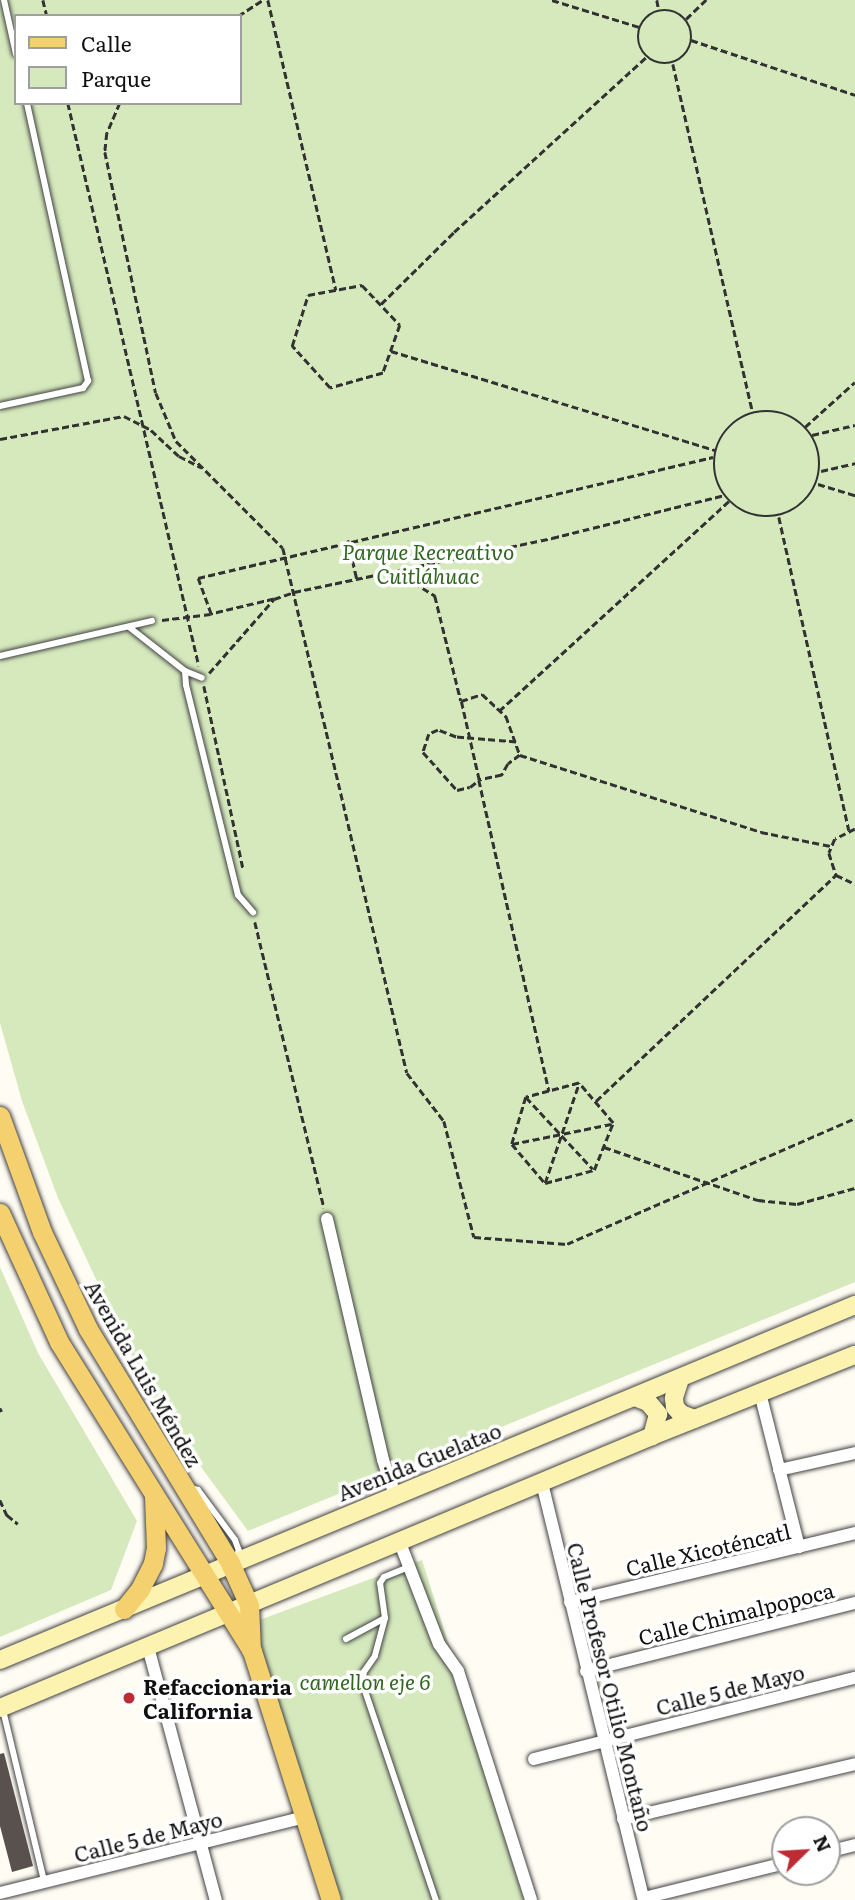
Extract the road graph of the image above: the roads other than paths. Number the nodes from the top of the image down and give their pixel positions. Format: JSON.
{"nodes":[{"id":1,"x":4,"y":0,"type":"edge"},
{"id":2,"x":14,"y":45,"type":"edge"},
{"id":3,"x":27,"y":105,"type":"edge"},
{"id":4,"x":0,"y":407,"type":"edge"},
{"id":5,"x":152,"y":621,"type":"road end"},
{"id":6,"x":129,"y":626,"type":"junction"},
{"id":7,"x":0,"y":656,"type":"edge"},
{"id":8,"x":185,"y":671,"type":"junction"},
{"id":9,"x":202,"y":678,"type":"road end"},
{"id":10,"x":253,"y":912,"type":"road end"},
{"id":11,"x":0,"y":1116,"type":"edge"},
{"id":12,"x":0,"y":1213,"type":"edge"},
{"id":13,"x":327,"y":1219,"type":"road end"},
{"id":14,"x":855,"y":1305,"type":"edge"},
{"id":15,"x":855,"y":1355,"type":"edge"},
{"id":16,"x":680,"y":1379,"type":"junction"},
{"id":17,"x":760,"y":1393,"type":"junction"},
{"id":18,"x":635,"y":1397,"type":"junction"},
{"id":19,"x":694,"y":1419,"type":"junction"},
{"id":20,"x":652,"y":1436,"type":"junction"},
{"id":21,"x":855,"y":1453,"type":"edge"},
{"id":22,"x":779,"y":1471,"type":"junction"},
{"id":23,"x":542,"y":1482,"type":"junction"},
{"id":24,"x":154,"y":1494,"type":"junction"},
{"id":25,"x":395,"y":1495,"type":"junction"},
{"id":26,"x":855,"y":1533,"type":"edge"},
{"id":27,"x":400,"y":1543,"type":"junction"},
{"id":28,"x":799,"y":1547,"type":"junction"},
{"id":29,"x":230,"y":1563,"type":"junction"},
{"id":30,"x":409,"y":1567,"type":"junction"},
{"id":31,"x":206,"y":1574,"type":"junction"},
{"id":32,"x":569,"y":1602,"type":"junction"},
{"id":33,"x":855,"y":1603,"type":"edge"},
{"id":34,"x":249,"y":1605,"type":"junction"},
{"id":35,"x":124,"y":1609,"type":"junction"},
{"id":36,"x":228,"y":1614,"type":"junction"},
{"id":37,"x":385,"y":1618,"type":"junction"},
{"id":38,"x":346,"y":1639,"type":"dead end"},
{"id":39,"x":148,"y":1647,"type":"junction"},
{"id":40,"x":251,"y":1651,"type":"junction"},
{"id":41,"x":0,"y":1660,"type":"edge"},
{"id":42,"x":586,"y":1671,"type":"junction"},
{"id":43,"x":855,"y":1678,"type":"edge"},
{"id":44,"x":1,"y":1707,"type":"edge"},
{"id":45,"x":604,"y":1741,"type":"junction"},
{"id":46,"x":534,"y":1759,"type":"dead end"},
{"id":47,"x":855,"y":1764,"type":"edge"},
{"id":48,"x":305,"y":1817,"type":"junction"},
{"id":49,"x":623,"y":1819,"type":"junction"},
{"id":50,"x":201,"y":1842,"type":"junction"},
{"id":51,"x":771,"y":1867,"type":"edge"},
{"id":52,"x":44,"y":1881,"type":"junction"},
{"id":53,"x":1,"y":1890,"type":"edge"},
{"id":54,"x":644,"y":1899,"type":"edge"},
{"id":55,"x":216,"y":1900,"type":"edge"},
{"id":56,"x":331,"y":1900,"type":"edge"},
{"id":57,"x":436,"y":1900,"type":"edge"},
{"id":58,"x":531,"y":1900,"type":"edge"}],
"edges":[{"from":1,"to":2,"type":"lane"},
{"from":3,"to":4,"type":"lane"},
{"from":5,"to":6,"type":"lane"},
{"from":6,"to":7,"type":"lane"},
{"from":6,"to":8,"type":"lane"},
{"from":8,"to":9,"type":"lane"},
{"from":8,"to":10,"type":"lane"},
{"from":11,"to":29,"type":"main road","name":"Avenida Luis Méndez"},
{"from":12,"to":24,"type":"main road"},
{"from":13,"to":25,"type":"street"},
{"from":14,"to":16,"type":"main road","name":"Avenida Guelatao"},
{"from":15,"to":17,"type":"main road"},
{"from":16,"to":18,"type":"main road","name":"Avenida Guelatao"},
{"from":16,"to":19,"type":"main road"},
{"from":17,"to":19,"type":"main road"},
{"from":17,"to":22,"type":"street"},
{"from":18,"to":20,"type":"main road"},
{"from":18,"to":25,"type":"main road","name":"Avenida Guelatao"},
{"from":19,"to":20,"type":"main road"},
{"from":20,"to":23,"type":"main road"},
{"from":21,"to":22,"type":"street"},
{"from":22,"to":28,"type":"street"},
{"from":23,"to":27,"type":"main road"},
{"from":23,"to":32,"type":"street","name":"Calle Profesor Otilio Montaño"},
{"from":24,"to":31,"type":"main road"},
{"from":24,"to":35,"type":"main road"},
{"from":25,"to":29,"type":"main road","name":"Avenida Guelatao"},
{"from":26,"to":28,"type":"street","name":"Calle Xicoténcatl"},
{"from":27,"to":30,"type":"street"},
{"from":27,"to":34,"type":"main road"},
{"from":28,"to":32,"type":"street","name":"Calle Xicoténcatl"},
{"from":29,"to":31,"type":"main road","name":"Avenida Guelatao"},
{"from":29,"to":34,"type":"main road","name":"Avenida Luis Méndez"},
{"from":30,"to":37,"type":"lane"},
{"from":30,"to":58,"type":"street"},
{"from":31,"to":35,"type":"main road","name":"Avenida Guelatao"},
{"from":31,"to":36,"type":"main road"},
{"from":32,"to":42,"type":"street","name":"Calle Profesor Otilio Montaño"},
{"from":33,"to":42,"type":"street","name":"Calle Chimalpopoca"},
{"from":34,"to":36,"type":"main road"},
{"from":34,"to":40,"type":"main road"},
{"from":35,"to":41,"type":"main road","name":"Avenida Guelatao"},
{"from":36,"to":39,"type":"main road"},
{"from":36,"to":40,"type":"main road"},
{"from":37,"to":38,"type":"lane"},
{"from":37,"to":57,"type":"lane"},
{"from":39,"to":44,"type":"main road"},
{"from":39,"to":50,"type":"street"},
{"from":40,"to":48,"type":"main road"},
{"from":42,"to":45,"type":"street","name":"Calle Profesor Otilio Montaño"},
{"from":43,"to":45,"type":"street","name":"Calle 5 de Mayo"},
{"from":44,"to":52,"type":"lane"},
{"from":45,"to":46,"type":"street","name":"Calle 5 de Mayo"},
{"from":45,"to":49,"type":"street","name":"Calle Profesor Otilio Montaño"},
{"from":47,"to":49,"type":"street"},
{"from":48,"to":50,"type":"street","name":"Calle 5 de Mayo"},
{"from":48,"to":56,"type":"main road"},
{"from":49,"to":54,"type":"street","name":"Calle Profesor Otilio Montaño"},
{"from":50,"to":52,"type":"street","name":"Calle 5 de Mayo"},
{"from":50,"to":55,"type":"street"},
{"from":51,"to":54,"type":"street"},
{"from":52,"to":53,"type":"street","name":"Calle 5 de Mayo"}]}
